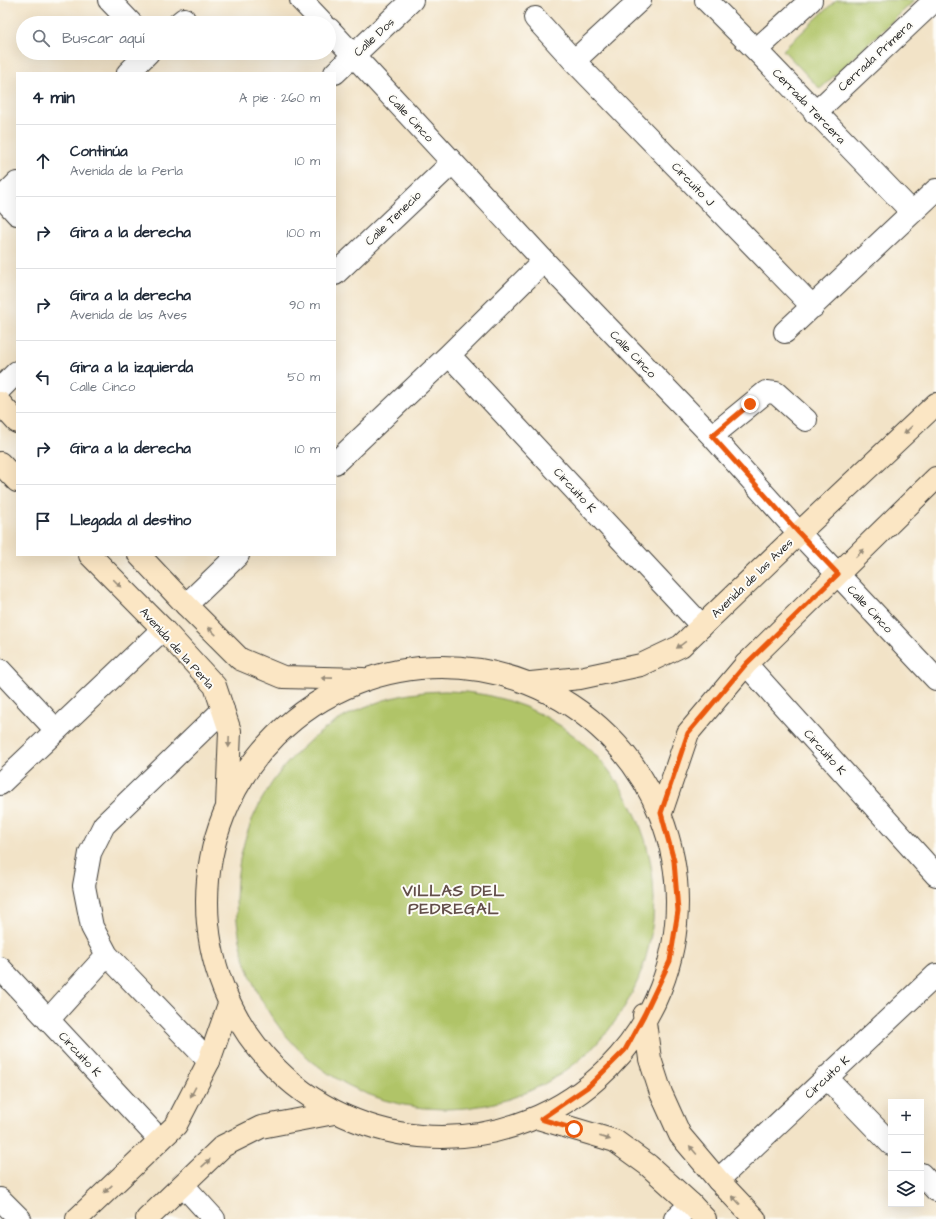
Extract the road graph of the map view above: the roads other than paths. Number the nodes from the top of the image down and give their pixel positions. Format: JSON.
{"nodes":[{"id":1,"x":109,"y":0,"type":"edge"},
{"id":2,"x":301,"y":0,"type":"edge"},
{"id":3,"x":412,"y":0,"type":"edge"},
{"id":4,"x":640,"y":0,"type":"edge"},
{"id":5,"x":706,"y":0,"type":"edge"},
{"id":6,"x":811,"y":0,"type":"edge"},
{"id":7,"x":935,"y":0,"type":"edge"},
{"id":8,"x":124,"y":16,"type":"edge"},
{"id":9,"x":316,"y":16,"type":"edge"},
{"id":10,"x":535,"y":18,"type":"dead end"},
{"id":11,"x":336,"y":37,"type":"edge"},
{"id":12,"x":756,"y":50,"type":"junction"},
{"id":13,"x":354,"y":56,"type":"junction"},
{"id":14,"x":141,"y":60,"type":"edge"},
{"id":15,"x":574,"y":61,"type":"junction"},
{"id":16,"x":129,"y":72,"type":"edge"},
{"id":17,"x":336,"y":72,"type":"edge"},
{"id":18,"x":815,"y":112,"type":"junction"},
{"id":19,"x":452,"y":163,"type":"junction"},
{"id":20,"x":936,"y":190,"type":"edge"},
{"id":21,"x":6,"y":192,"type":"edge"},
{"id":22,"x":16,"y":212,"type":"edge"},
{"id":23,"x":912,"y":212,"type":"junction"},
{"id":24,"x":544,"y":261,"type":"junction"},
{"id":25,"x":336,"y":273,"type":"edge"},
{"id":26,"x":812,"y":307,"type":"junction"},
{"id":27,"x":785,"y":332,"type":"dead end"},
{"id":28,"x":449,"y":355,"type":"junction"},
{"id":29,"x":16,"y":373,"type":"edge"},
{"id":30,"x":0,"y":388,"type":"edge"},
{"id":31,"x":0,"y":403,"type":"edge"},
{"id":32,"x":936,"y":404,"type":"edge"},
{"id":33,"x":806,"y":420,"type":"dead end"},
{"id":34,"x":16,"y":421,"type":"edge"},
{"id":35,"x":712,"y":436,"type":"junction"},
{"id":36,"x":336,"y":462,"type":"edge"},
{"id":37,"x":0,"y":463,"type":"edge"},
{"id":38,"x":936,"y":478,"type":"edge"},
{"id":39,"x":16,"y":480,"type":"edge"},
{"id":40,"x":799,"y":533,"type":"junction"},
{"id":41,"x":91,"y":556,"type":"edge"},
{"id":42,"x":140,"y":556,"type":"edge"},
{"id":43,"x":237,"y":556,"type":"edge"},
{"id":44,"x":838,"y":574,"type":"junction"},
{"id":45,"x":186,"y":605,"type":"junction"},
{"id":46,"x":702,"y":626,"type":"junction"},
{"id":47,"x":163,"y":629,"type":"junction"},
{"id":48,"x":746,"y":664,"type":"junction"},
{"id":49,"x":0,"y":670,"type":"edge"},
{"id":50,"x":366,"y":679,"type":"junction"},
{"id":51,"x":936,"y":679,"type":"edge"},
{"id":52,"x":531,"y":683,"type":"junction"},
{"id":53,"x":222,"y":710,"type":"junction"},
{"id":54,"x":56,"y":730,"type":"junction"},
{"id":55,"x":0,"y":784,"type":"edge"},
{"id":56,"x":227,"y":806,"type":"junction"},
{"id":57,"x":661,"y":813,"type":"junction"},
{"id":58,"x":936,"y":875,"type":"edge"},
{"id":59,"x":107,"y":955,"type":"junction"},
{"id":60,"x":0,"y":968,"type":"edge"},
{"id":61,"x":936,"y":975,"type":"edge"},
{"id":62,"x":229,"y":1004,"type":"junction"},
{"id":63,"x":644,"y":1015,"type":"junction"},
{"id":64,"x":48,"y":1020,"type":"junction"},
{"id":65,"x":209,"y":1061,"type":"junction"},
{"id":66,"x":826,"y":1077,"type":"junction"},
{"id":67,"x":334,"y":1113,"type":"junction"},
{"id":68,"x":541,"y":1119,"type":"junction"},
{"id":69,"x":160,"y":1140,"type":"junction"},
{"id":70,"x":888,"y":1141,"type":"edge"},
{"id":71,"x":718,"y":1180,"type":"junction"},
{"id":72,"x":182,"y":1185,"type":"junction"},
{"id":73,"x":0,"y":1199,"type":"edge"},
{"id":74,"x":698,"y":1212,"type":"edge"},
{"id":75,"x":20,"y":1219,"type":"edge"},
{"id":76,"x":77,"y":1219,"type":"edge"},
{"id":77,"x":147,"y":1219,"type":"edge"},
{"id":78,"x":214,"y":1219,"type":"edge"},
{"id":79,"x":675,"y":1219,"type":"edge"},
{"id":80,"x":754,"y":1219,"type":"edge"}],
"edges":[{"from":1,"to":8,"type":"street"},
{"from":2,"to":9,"type":"street"},
{"from":3,"to":13,"type":"street","name":"Calle Dos"},
{"from":4,"to":15,"type":"street"},
{"from":5,"to":12,"type":"street","name":"Cerrada Tercera"},
{"from":6,"to":12,"type":"street"},
{"from":7,"to":18,"type":"street","name":"Cerrada Primera"},
{"from":10,"to":15,"type":"street","name":"Circuito J"},
{"from":11,"to":13,"type":"street","name":"Calle Cinco"},
{"from":12,"to":18,"type":"street","name":"Cerrada Tercera"},
{"from":13,"to":17,"type":"street","name":"Calle Dos"},
{"from":13,"to":19,"type":"street","name":"Calle Cinco"},
{"from":14,"to":16,"type":"street"},
{"from":15,"to":26,"type":"street","name":"Circuito J"},
{"from":18,"to":23,"type":"street","name":"Cerrada Tercera"},
{"from":19,"to":24,"type":"street","name":"Calle Cinco"},
{"from":19,"to":25,"type":"street","name":"Calle Tenecio"},
{"from":20,"to":23,"type":"street"},
{"from":21,"to":22,"type":"street"},
{"from":23,"to":26,"type":"street"},
{"from":24,"to":28,"type":"street"},
{"from":24,"to":35,"type":"street","name":"Calle Cinco"},
{"from":26,"to":27,"type":"street"},
{"from":28,"to":36,"type":"street"},
{"from":28,"to":46,"type":"street","name":"Circuito K"},
{"from":29,"to":30,"type":"street"},
{"from":31,"to":34,"type":"street"},
{"from":32,"to":40,"type":"street","name":"Avenida de las Aves","one_way":true},
{"from":33,"to":35,"type":"street"},
{"from":35,"to":40,"type":"street","name":"Calle Cinco"},
{"from":37,"to":39,"type":"street"},
{"from":44,"to":38,"type":"street","one_way":true},
{"from":40,"to":44,"type":"street","name":"Calle Cinco"},
{"from":40,"to":46,"type":"street","name":"Avenida de las Aves"},
{"from":41,"to":47,"type":"street","name":"Avenida de la Perla","one_way":true},
{"from":42,"to":45,"type":"street"},
{"from":43,"to":45,"type":"street"},
{"from":44,"to":48,"type":"street"},
{"from":44,"to":51,"type":"street","name":"Calle Cinco"},
{"from":50,"to":45,"type":"street","one_way":true},
{"from":46,"to":52,"type":"street","name":"Avenida de las Aves","one_way":true},
{"from":47,"to":53,"type":"street","name":"Avenida de la Perla"},
{"from":47,"to":54,"type":"street"},
{"from":48,"to":57,"type":"street"},
{"from":48,"to":58,"type":"street","name":"Circuito K"},
{"from":49,"to":54,"type":"street"},
{"from":50,"to":52,"type":"street"},
{"from":50,"to":56,"type":"street"},
{"from":52,"to":57,"type":"street"},
{"from":53,"to":56,"type":"street","name":"Avenida de la Perla","one_way":true},
{"from":53,"to":59,"type":"street"},
{"from":54,"to":55,"type":"street"},
{"from":56,"to":62,"type":"street"},
{"from":57,"to":63,"type":"street"},
{"from":59,"to":64,"type":"street"},
{"from":59,"to":65,"type":"street"},
{"from":60,"to":64,"type":"street","name":"Circuito K"},
{"from":61,"to":66,"type":"street","name":"Circuito K"},
{"from":62,"to":65,"type":"street"},
{"from":62,"to":67,"type":"street"},
{"from":63,"to":68,"type":"street"},
{"from":71,"to":63,"type":"street","one_way":true},
{"from":64,"to":69,"type":"street","name":"Circuito K"},
{"from":65,"to":69,"type":"street","one_way":true},
{"from":66,"to":70,"type":"street"},
{"from":66,"to":71,"type":"street","name":"Circuito K"},
{"from":67,"to":68,"type":"street"},
{"from":72,"to":67,"type":"street","one_way":true},
{"from":68,"to":74,"type":"street","one_way":true},
{"from":69,"to":76,"type":"street","one_way":true},
{"from":80,"to":71,"type":"street","one_way":true},
{"from":72,"to":77,"type":"street"},
{"from":72,"to":78,"type":"street"},
{"from":73,"to":75,"type":"street"},
{"from":74,"to":79,"type":"street"}]}
